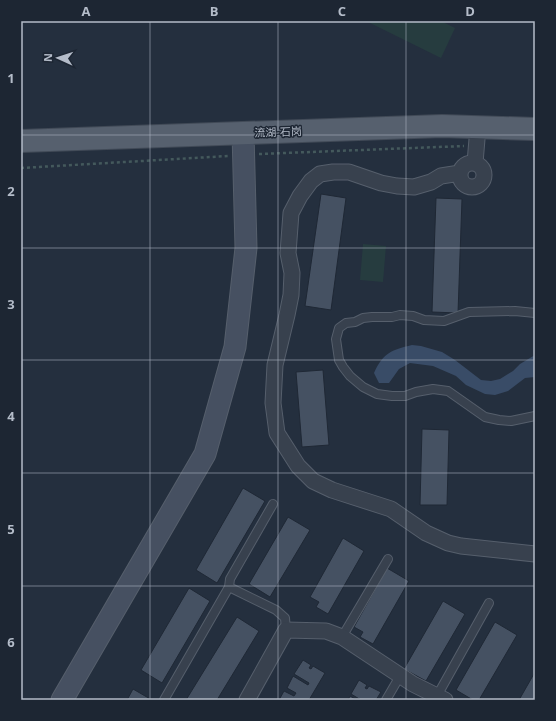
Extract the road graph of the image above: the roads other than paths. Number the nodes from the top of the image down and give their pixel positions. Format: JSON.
{"nodes":[{"id":1,"x":535,"y":129,"type":"edge"},
{"id":2,"x":243,"y":133,"type":"junction"},
{"id":3,"x":477,"y":136,"type":"junction"},
{"id":4,"x":21,"y":141,"type":"edge"},
{"id":5,"x":475,"y":163,"type":"junction"},
{"id":6,"x":460,"y":173,"type":"junction"},
{"id":7,"x":535,"y":313,"type":"edge"},
{"id":8,"x":535,"y":416,"type":"edge"},
{"id":9,"x":273,"y":504,"type":"dead end"},
{"id":10,"x":535,"y":554,"type":"edge"},
{"id":11,"x":388,"y":559,"type":"dead end"},
{"id":12,"x":229,"y":587,"type":"junction"},
{"id":13,"x":489,"y":603,"type":"dead end"},
{"id":14,"x":286,"y":630,"type":"junction"},
{"id":15,"x":342,"y":637,"type":"junction"},
{"id":16,"x":400,"y":676,"type":"junction"},
{"id":17,"x":441,"y":698,"type":"edge"},
{"id":18,"x":62,"y":700,"type":"edge"},
{"id":19,"x":164,"y":700,"type":"edge"},
{"id":20,"x":247,"y":700,"type":"edge"},
{"id":21,"x":386,"y":700,"type":"edge"}],
"edges":[{"from":1,"to":3,"type":"main road","name":"流湖-石岗"},
{"from":2,"to":3,"type":"main road","name":"流湖-石岗"},
{"from":2,"to":4,"type":"main road","name":"流湖-石岗"},
{"from":2,"to":18,"type":"street"},
{"from":3,"to":5,"type":"street"},
{"from":5,"to":6,"type":"street"},
{"from":5,"to":6,"type":"street"},
{"from":6,"to":10,"type":"street"},
{"from":7,"to":8,"type":"lane"},
{"from":9,"to":12,"type":"lane"},
{"from":11,"to":15,"type":"lane"},
{"from":12,"to":14,"type":"lane"},
{"from":12,"to":19,"type":"lane"},
{"from":13,"to":17,"type":"lane"},
{"from":14,"to":15,"type":"street"},
{"from":14,"to":20,"type":"street"},
{"from":15,"to":16,"type":"street"},
{"from":16,"to":17,"type":"street"},
{"from":16,"to":21,"type":"lane"}]}
